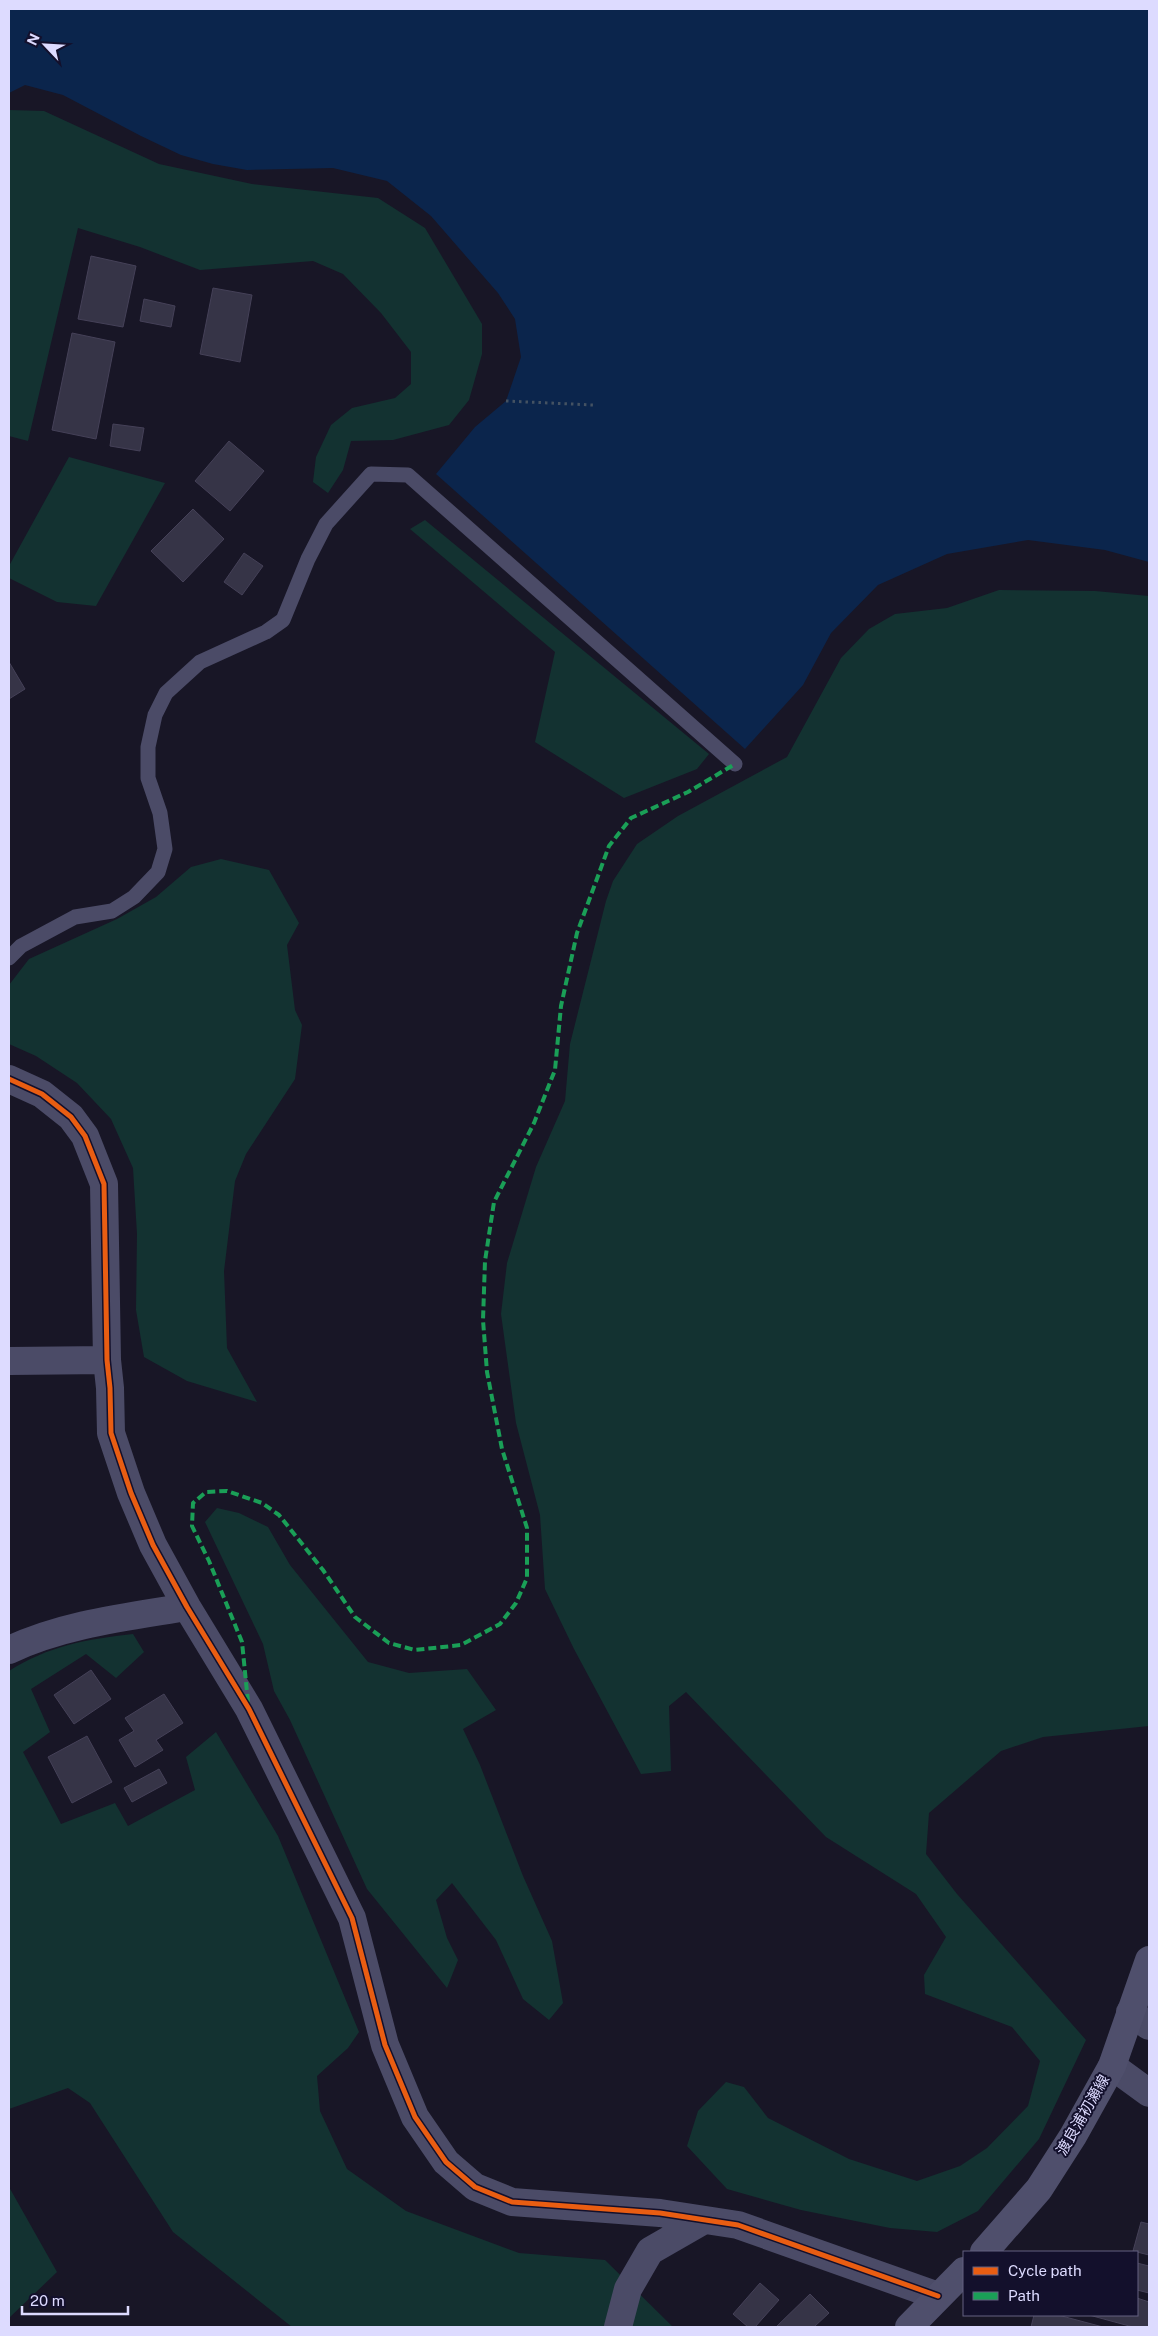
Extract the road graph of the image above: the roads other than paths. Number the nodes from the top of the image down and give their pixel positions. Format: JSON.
{"nodes":[{"id":1,"x":735,"y":764,"type":"dead end"},
{"id":2,"x":9,"y":958,"type":"edge"},
{"id":3,"x":9,"y":1079,"type":"edge"},
{"id":4,"x":107,"y":1360,"type":"junction"},
{"id":5,"x":9,"y":1361,"type":"edge"},
{"id":6,"x":187,"y":1607,"type":"junction"},
{"id":7,"x":9,"y":1650,"type":"edge"},
{"id":8,"x":1149,"y":1960,"type":"edge"},
{"id":9,"x":1139,"y":2019,"type":"edge"},
{"id":10,"x":1112,"y":2066,"type":"junction"},
{"id":11,"x":1149,"y":2093,"type":"edge"},
{"id":12,"x":704,"y":2220,"type":"junction"},
{"id":13,"x":985,"y":2251,"type":"edge"},
{"id":14,"x":963,"y":2272,"type":"edge"},
{"id":15,"x":938,"y":2296,"type":"junction"},
{"id":16,"x":618,"y":2327,"type":"edge"},
{"id":17,"x":909,"y":2327,"type":"edge"}],
"edges":[{"from":1,"to":2,"type":"lane"},
{"from":3,"to":4,"type":"street"},
{"from":4,"to":5,"type":"street"},
{"from":4,"to":6,"type":"street"},
{"from":6,"to":7,"type":"street"},
{"from":6,"to":12,"type":"street"},
{"from":8,"to":9,"type":"main road","name":"渡良浦初瀬線"},
{"from":9,"to":10,"type":"main road","name":"渡良浦初瀬線"},
{"from":10,"to":11,"type":"street"},
{"from":10,"to":13,"type":"main road","name":"渡良浦初瀬線"},
{"from":12,"to":15,"type":"street"},
{"from":12,"to":16,"type":"street"},
{"from":14,"to":15,"type":"main road"},
{"from":15,"to":17,"type":"main road"}]}
